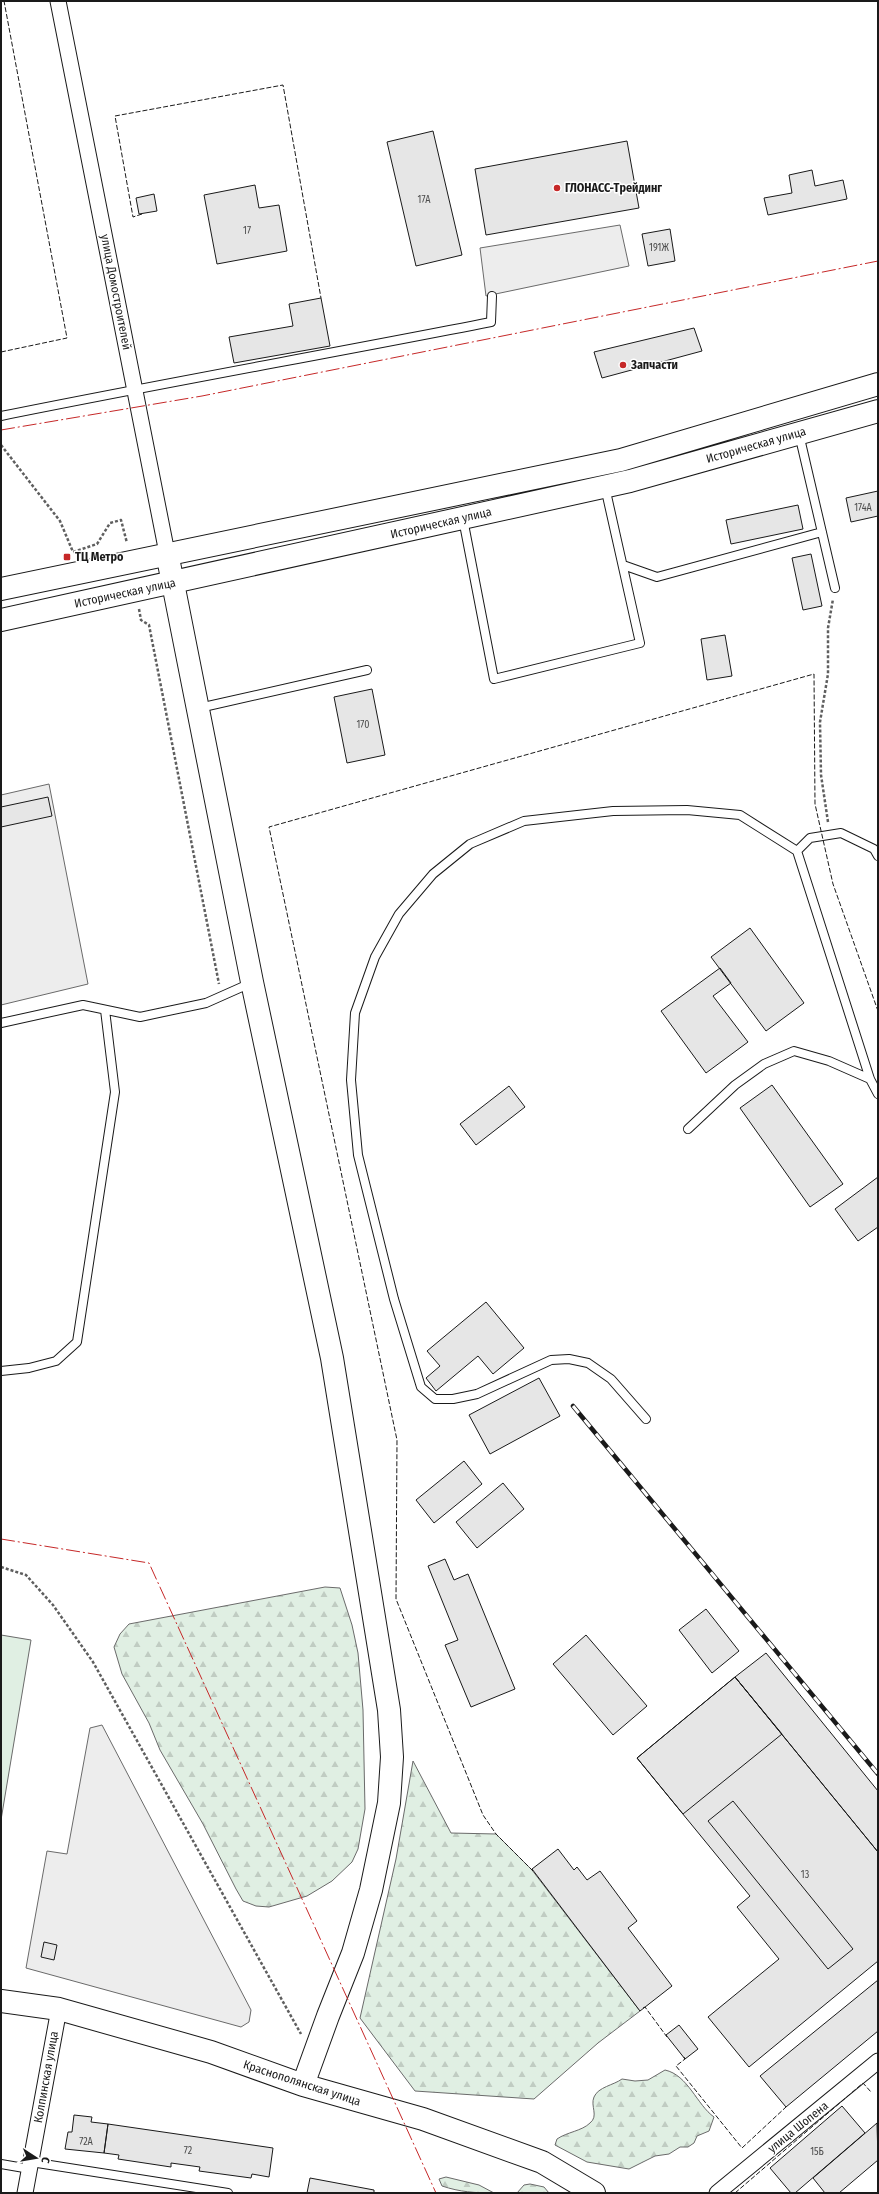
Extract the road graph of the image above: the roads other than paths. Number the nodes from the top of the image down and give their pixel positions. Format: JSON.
{"nodes":[{"id":1,"x":58,"y":1,"type":"edge"},
{"id":2,"x":492,"y":296,"type":"dead end"},
{"id":3,"x":878,"y":384,"type":"edge"},
{"id":4,"x":136,"y":389,"type":"junction"},
{"id":5,"x":878,"y":411,"type":"edge"},
{"id":6,"x":1,"y":416,"type":"edge"},
{"id":7,"x":799,"y":433,"type":"junction"},
{"id":8,"x":605,"y":486,"type":"junction"},
{"id":9,"x":463,"y":518,"type":"junction"},
{"id":10,"x":822,"y":532,"type":"junction"},
{"id":11,"x":168,"y":553,"type":"junction"},
{"id":12,"x":623,"y":565,"type":"junction"},
{"id":13,"x":173,"y":583,"type":"junction"},
{"id":14,"x":835,"y":588,"type":"road end"},
{"id":15,"x":1,"y":589,"type":"edge"},
{"id":16,"x":1,"y":620,"type":"edge"},
{"id":17,"x":367,"y":670,"type":"dead end"},
{"id":18,"x":198,"y":708,"type":"junction"},
{"id":19,"x":797,"y":851,"type":"junction"},
{"id":20,"x":878,"y":856,"type":"edge"},
{"id":21,"x":252,"y":982,"type":"junction"},
{"id":22,"x":105,"y":1010,"type":"junction"},
{"id":23,"x":1,"y":1024,"type":"edge"},
{"id":24,"x":870,"y":1079,"type":"junction"},
{"id":25,"x":878,"y":1094,"type":"edge"},
{"id":26,"x":688,"y":1129,"type":"dead end"},
{"id":27,"x":1,"y":1370,"type":"edge"},
{"id":28,"x":646,"y":1419,"type":"dead end"},
{"id":29,"x":1,"y":2001,"type":"edge"},
{"id":30,"x":59,"y":2009,"type":"junction"},
{"id":31,"x":878,"y":2061,"type":"edge"},
{"id":32,"x":303,"y":2085,"type":"junction"},
{"id":33,"x":1,"y":2164,"type":"edge"},
{"id":34,"x":30,"y":2166,"type":"junction"},
{"id":35,"x":25,"y":2193,"type":"edge"},
{"id":36,"x":228,"y":2193,"type":"edge"},
{"id":37,"x":594,"y":2193,"type":"edge"},
{"id":38,"x":717,"y":2193,"type":"edge"}],
"edges":[{"from":1,"to":4,"type":"street","name":"улица Домостроителей"},
{"from":2,"to":4,"type":"lane"},
{"from":3,"to":11,"type":"main road","name":"Историческая улица"},
{"from":4,"to":6,"type":"lane"},
{"from":4,"to":11,"type":"street","name":"улица Домостроителей"},
{"from":5,"to":7,"type":"main road","name":"Историческая улица"},
{"from":7,"to":8,"type":"main road","name":"Историческая улица"},
{"from":7,"to":10,"type":"lane"},
{"from":8,"to":9,"type":"main road","name":"Историческая улица"},
{"from":8,"to":12,"type":"lane"},
{"from":9,"to":12,"type":"lane"},
{"from":9,"to":13,"type":"main road","name":"Историческая улица"},
{"from":10,"to":12,"type":"lane"},
{"from":10,"to":14,"type":"lane"},
{"from":11,"to":13,"type":"main road","name":"улица Домостроителей"},
{"from":11,"to":15,"type":"main road","name":"Историческая улица"},
{"from":13,"to":16,"type":"main road","name":"Историческая улица"},
{"from":13,"to":18,"type":"main road","name":"улица Домостроителей"},
{"from":17,"to":18,"type":"lane"},
{"from":18,"to":21,"type":"main road","name":"улица Домостроителей"},
{"from":19,"to":20,"type":"lane"},
{"from":19,"to":24,"type":"lane"},
{"from":19,"to":28,"type":"lane"},
{"from":21,"to":22,"type":"lane"},
{"from":21,"to":32,"type":"main road","name":"улица Домостроителей"},
{"from":22,"to":23,"type":"lane"},
{"from":22,"to":27,"type":"lane"},
{"from":24,"to":25,"type":"lane"},
{"from":24,"to":26,"type":"lane"},
{"from":29,"to":30,"type":"main road","name":"Краснополянская улица"},
{"from":30,"to":32,"type":"main road","name":"Краснополянская улица"},
{"from":30,"to":34,"type":"street","name":"Колпинская улица"},
{"from":31,"to":38,"type":"street","name":"улица Шопена"},
{"from":32,"to":37,"type":"main road","name":"Краснополянская улица"},
{"from":33,"to":34,"type":"lane"},
{"from":34,"to":35,"type":"street","name":"Колпинская улица"},
{"from":34,"to":36,"type":"lane"}]}
